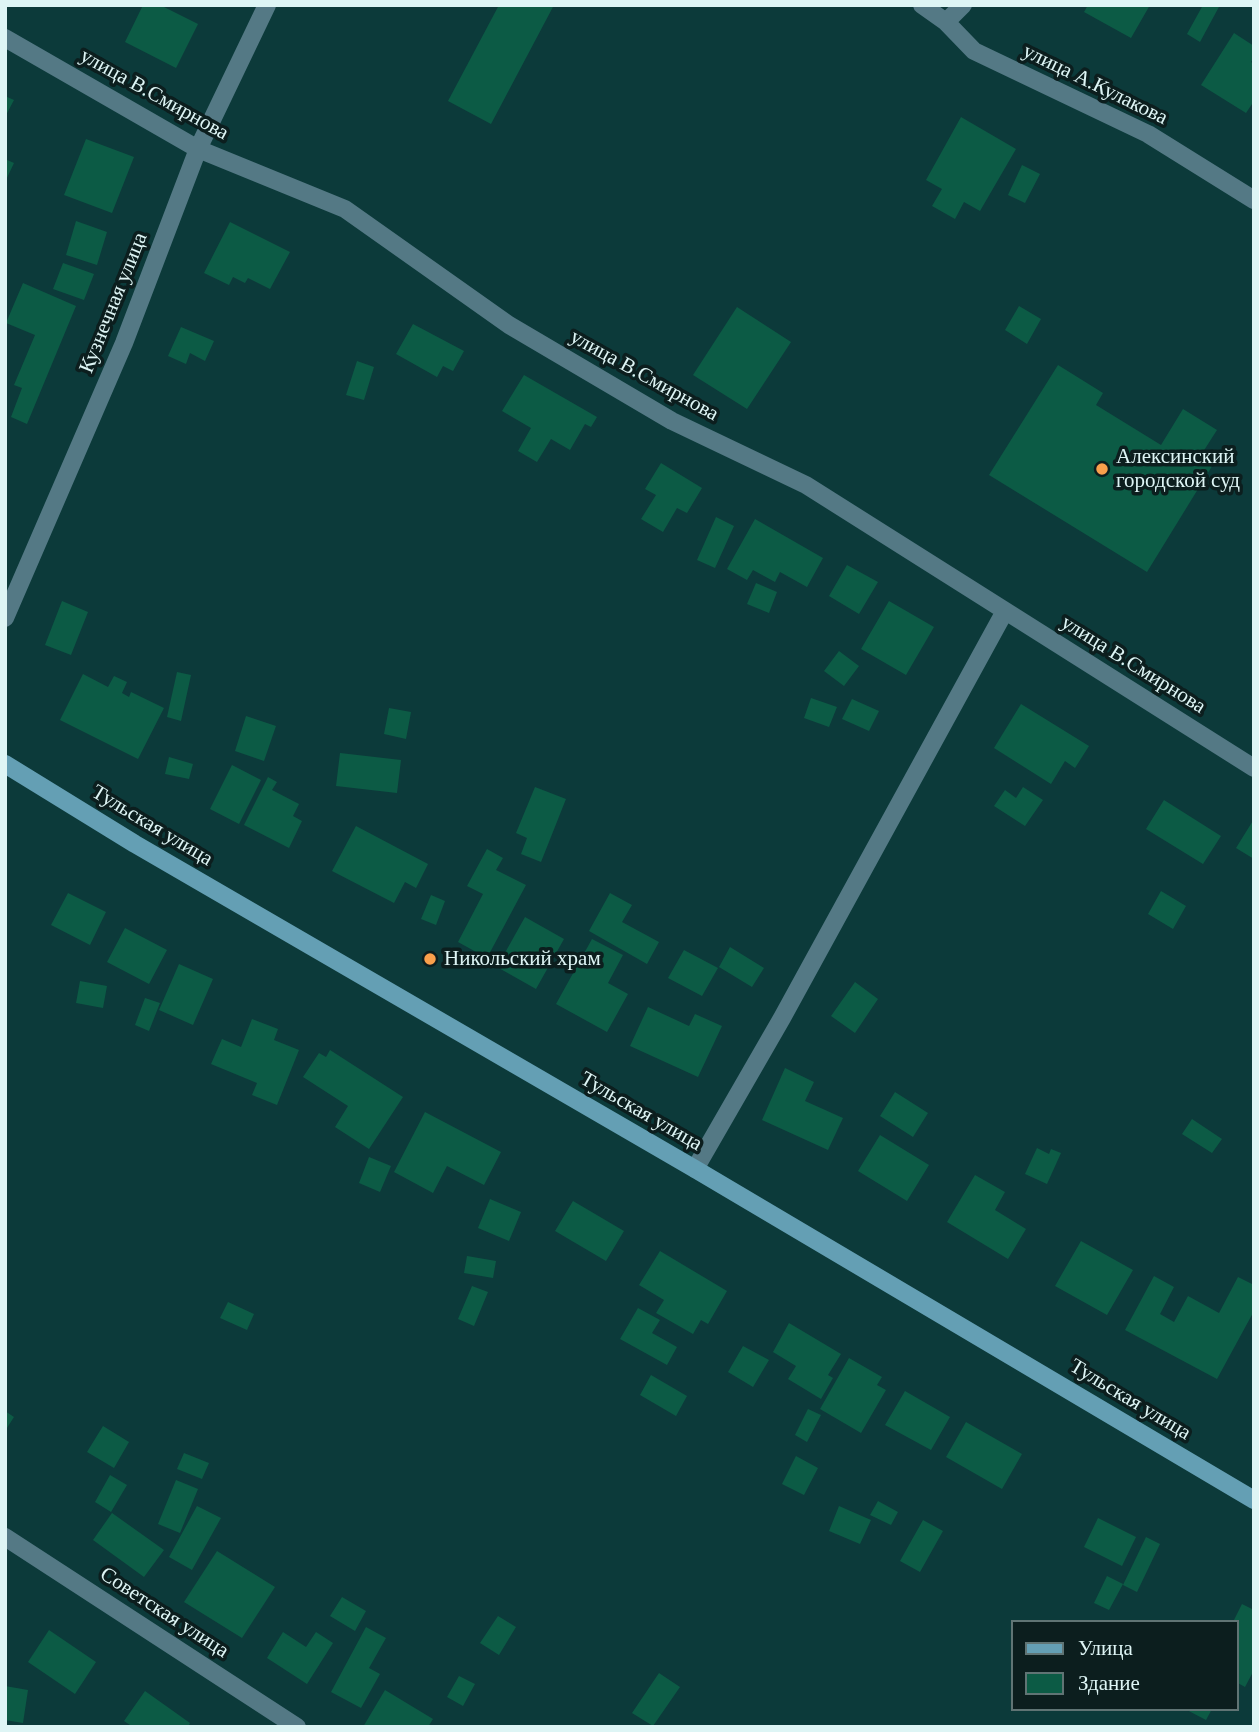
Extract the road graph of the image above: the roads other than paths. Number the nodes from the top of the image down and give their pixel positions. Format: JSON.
{"nodes":[{"id":1,"x":267,"y":5,"type":"edge"},
{"id":2,"x":922,"y":5,"type":"edge"},
{"id":3,"x":963,"y":5,"type":"edge"},
{"id":4,"x":946,"y":22,"type":"junction"},
{"id":5,"x":5,"y":38,"type":"edge"},
{"id":6,"x":198,"y":149,"type":"junction"},
{"id":7,"x":1254,"y":200,"type":"edge"},
{"id":8,"x":1005,"y":611,"type":"junction"},
{"id":9,"x":5,"y":618,"type":"edge"},
{"id":10,"x":5,"y":764,"type":"edge"},
{"id":11,"x":1254,"y":768,"type":"edge"},
{"id":12,"x":695,"y":1169,"type":"junction"},
{"id":13,"x":1254,"y":1500,"type":"edge"},
{"id":14,"x":5,"y":1537,"type":"edge"},
{"id":15,"x":297,"y":1727,"type":"edge"}],
"edges":[{"from":1,"to":6,"type":"street","name":"Кузнечная улица"},
{"from":2,"to":4,"type":"street","name":"улица А.Кулакова"},
{"from":3,"to":4,"type":"street"},
{"from":4,"to":7,"type":"street","name":"улица А.Кулакова"},
{"from":5,"to":6,"type":"street","name":"улица В.Смирнова"},
{"from":6,"to":8,"type":"street","name":"улица В.Смирнова"},
{"from":6,"to":9,"type":"street","name":"Кузнечная улица"},
{"from":8,"to":11,"type":"street","name":"улица В.Смирнова"},
{"from":8,"to":12,"type":"street"},
{"from":10,"to":12,"type":"main road","name":"Тульская улица"},
{"from":12,"to":13,"type":"main road","name":"Тульская улица"},
{"from":14,"to":15,"type":"street","name":"Советская улица"}]}
